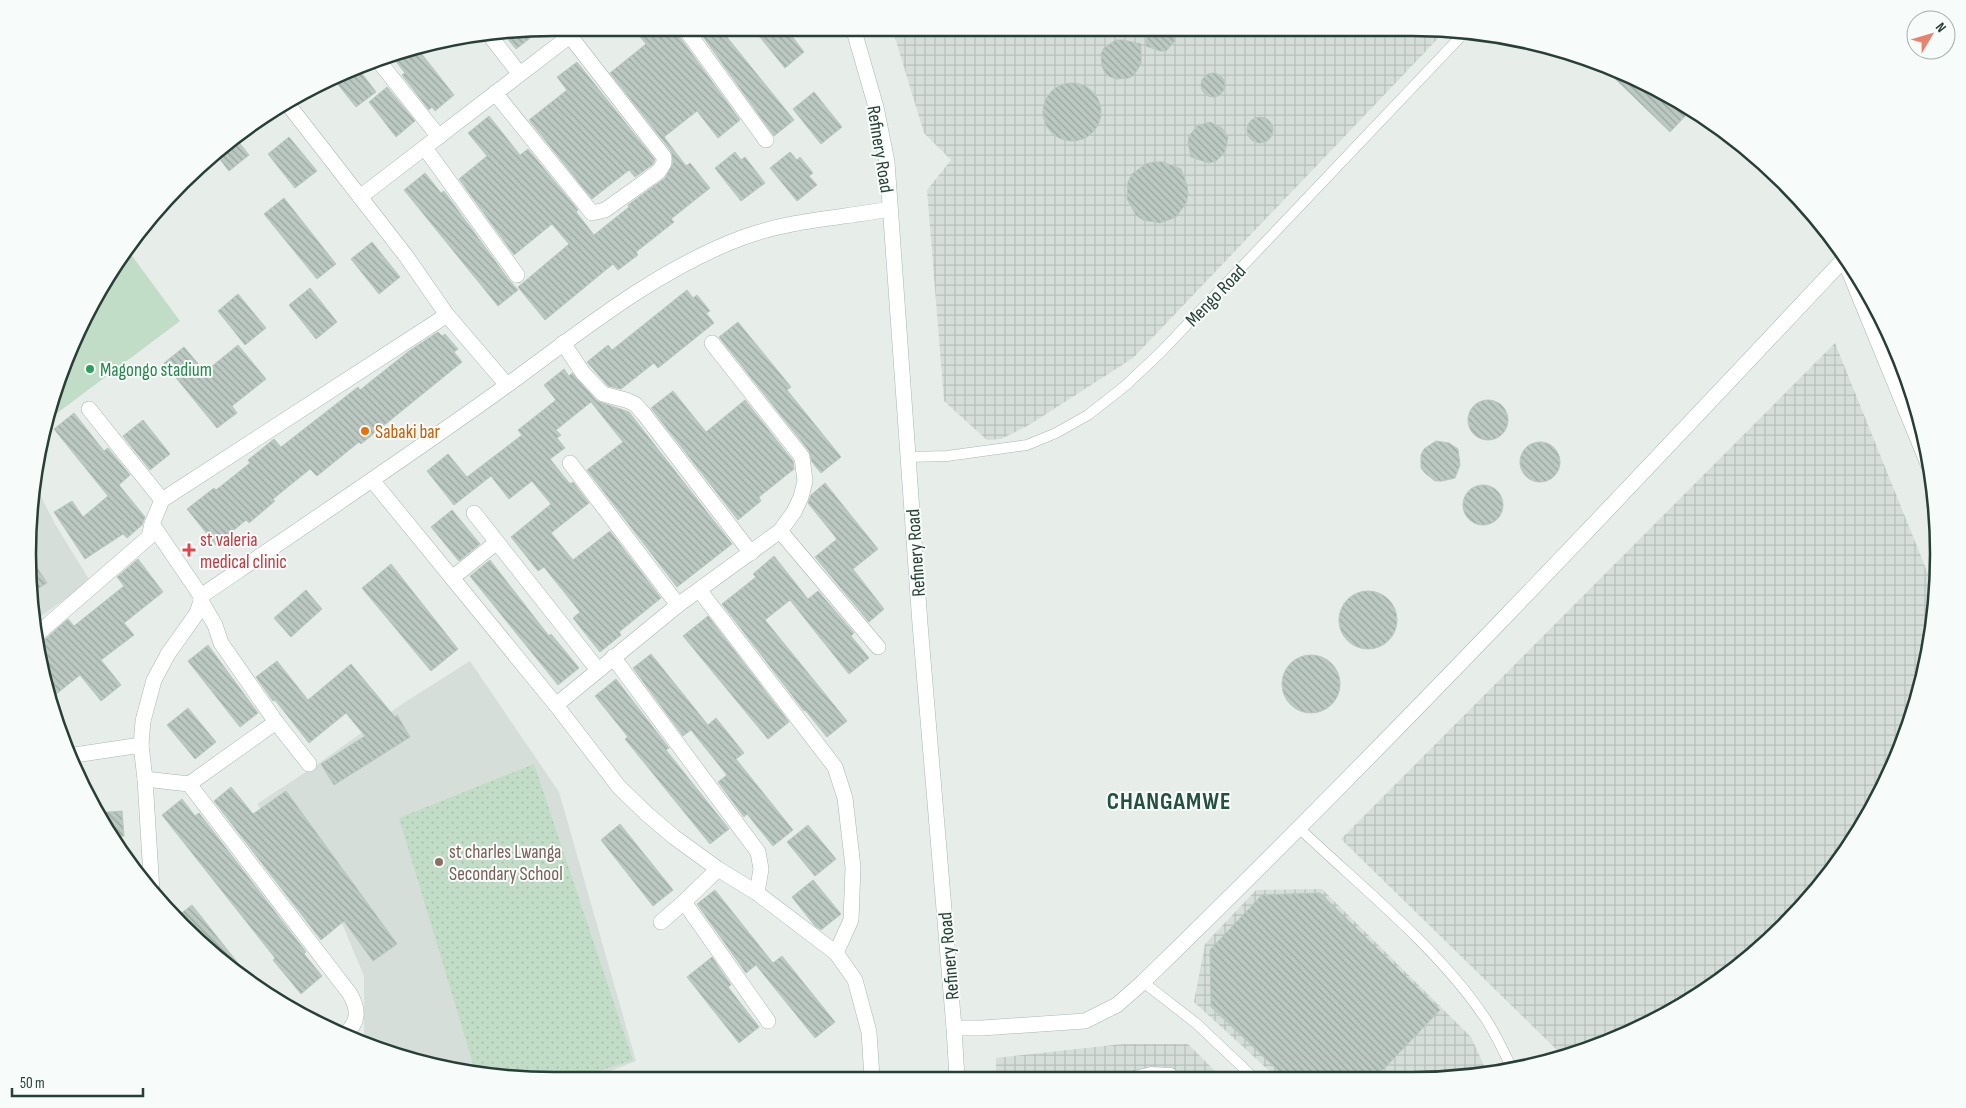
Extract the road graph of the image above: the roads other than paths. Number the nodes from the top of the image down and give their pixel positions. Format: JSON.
{"nodes":[{"id":1,"x":569,"y":36,"type":"edge"},
{"id":2,"x":573,"y":36,"type":"edge"},
{"id":3,"x":691,"y":36,"type":"edge"},
{"id":4,"x":856,"y":36,"type":"edge"},
{"id":5,"x":1459,"y":39,"type":"edge"},
{"id":6,"x":493,"y":40,"type":"edge"},
{"id":7,"x":383,"y":66,"type":"edge"},
{"id":8,"x":519,"y":74,"type":"junction"},
{"id":9,"x":495,"y":94,"type":"junction"},
{"id":10,"x":291,"y":108,"type":"edge"},
{"id":11,"x":440,"y":137,"type":"junction"},
{"id":12,"x":766,"y":140,"type":"dead end"},
{"id":13,"x":425,"y":148,"type":"junction"},
{"id":14,"x":360,"y":197,"type":"junction"},
{"id":15,"x":890,"y":209,"type":"junction"},
{"id":16,"x":1840,"y":263,"type":"edge"},
{"id":17,"x":517,"y":275,"type":"dead end"},
{"id":18,"x":1857,"y":291,"type":"edge"},
{"id":19,"x":447,"y":315,"type":"junction"},
{"id":20,"x":563,"y":343,"type":"junction"},
{"id":21,"x":712,"y":343,"type":"dead end"},
{"id":22,"x":507,"y":385,"type":"junction"},
{"id":23,"x":89,"y":410,"type":"dead end"},
{"id":24,"x":1915,"y":432,"type":"edge"},
{"id":25,"x":908,"y":457,"type":"junction"},
{"id":26,"x":570,"y":463,"type":"dead end"},
{"id":27,"x":372,"y":480,"type":"junction"},
{"id":28,"x":162,"y":500,"type":"junction"},
{"id":29,"x":474,"y":513,"type":"dead end"},
{"id":30,"x":152,"y":524,"type":"junction"},
{"id":31,"x":780,"y":530,"type":"junction"},
{"id":32,"x":497,"y":542,"type":"junction"},
{"id":33,"x":751,"y":553,"type":"junction"},
{"id":34,"x":452,"y":578,"type":"junction"},
{"id":35,"x":700,"y":591,"type":"junction"},
{"id":36,"x":201,"y":598,"type":"junction"},
{"id":37,"x":678,"y":605,"type":"junction"},
{"id":38,"x":42,"y":630,"type":"edge"},
{"id":39,"x":878,"y":647,"type":"dead end"},
{"id":40,"x":613,"y":657,"type":"junction"},
{"id":41,"x":598,"y":670,"type":"junction"},
{"id":42,"x":556,"y":704,"type":"junction"},
{"id":43,"x":276,"y":722,"type":"junction"},
{"id":44,"x":141,"y":745,"type":"junction"},
{"id":45,"x":77,"y":755,"type":"edge"},
{"id":46,"x":309,"y":764,"type":"dead end"},
{"id":47,"x":145,"y":779,"type":"junction"},
{"id":48,"x":189,"y":784,"type":"junction"},
{"id":49,"x":1299,"y":828,"type":"junction"},
{"id":50,"x":718,"y":869,"type":"junction"},
{"id":51,"x":151,"y":879,"type":"edge"},
{"id":52,"x":758,"y":893,"type":"junction"},
{"id":53,"x":684,"y":902,"type":"junction"},
{"id":54,"x":661,"y":922,"type":"dead end"},
{"id":55,"x":836,"y":953,"type":"junction"},
{"id":56,"x":1143,"y":982,"type":"junction"},
{"id":57,"x":768,"y":1021,"type":"dead end"},
{"id":58,"x":954,"y":1028,"type":"junction"},
{"id":59,"x":350,"y":1029,"type":"edge"},
{"id":60,"x":1509,"y":1063,"type":"edge"},
{"id":61,"x":872,"y":1072,"type":"edge"},
{"id":62,"x":957,"y":1072,"type":"edge"},
{"id":63,"x":1248,"y":1072,"type":"edge"}],
"edges":[{"from":1,"to":8,"type":"street"},
{"from":2,"to":9,"type":"street"},
{"from":3,"to":12,"type":"street"},
{"from":4,"to":15,"type":"street","name":"Refinery Road"},
{"from":5,"to":25,"type":"lane","name":"Mengo Road"},
{"from":6,"to":8,"type":"street"},
{"from":7,"to":11,"type":"street"},
{"from":8,"to":9,"type":"street"},
{"from":9,"to":11,"type":"street"},
{"from":10,"to":14,"type":"street"},
{"from":11,"to":13,"type":"street"},
{"from":13,"to":14,"type":"street"},
{"from":13,"to":17,"type":"street"},
{"from":14,"to":19,"type":"street"},
{"from":15,"to":20,"type":"street"},
{"from":15,"to":25,"type":"street","name":"Refinery Road"},
{"from":16,"to":49,"type":"street"},
{"from":18,"to":24,"type":"street"},
{"from":19,"to":22,"type":"street"},
{"from":19,"to":28,"type":"street"},
{"from":20,"to":22,"type":"street"},
{"from":20,"to":33,"type":"street"},
{"from":21,"to":31,"type":"street"},
{"from":22,"to":27,"type":"street"},
{"from":23,"to":28,"type":"street"},
{"from":25,"to":58,"type":"street","name":"Refinery Road"},
{"from":26,"to":37,"type":"street"},
{"from":27,"to":34,"type":"street"},
{"from":27,"to":36,"type":"street"},
{"from":28,"to":30,"type":"street"},
{"from":29,"to":32,"type":"street"},
{"from":30,"to":36,"type":"street"},
{"from":30,"to":38,"type":"street"},
{"from":31,"to":33,"type":"street"},
{"from":31,"to":39,"type":"street"},
{"from":32,"to":34,"type":"street"},
{"from":32,"to":41,"type":"street"},
{"from":33,"to":35,"type":"street"},
{"from":34,"to":42,"type":"street"},
{"from":35,"to":37,"type":"street"},
{"from":35,"to":55,"type":"street"},
{"from":36,"to":43,"type":"street"},
{"from":36,"to":44,"type":"street"},
{"from":37,"to":40,"type":"street"},
{"from":40,"to":41,"type":"street"},
{"from":40,"to":52,"type":"street"},
{"from":41,"to":42,"type":"street"},
{"from":42,"to":50,"type":"street"},
{"from":43,"to":46,"type":"street"},
{"from":43,"to":48,"type":"street"},
{"from":44,"to":45,"type":"street"},
{"from":44,"to":47,"type":"street"},
{"from":47,"to":48,"type":"street"},
{"from":47,"to":51,"type":"street"},
{"from":48,"to":59,"type":"street"},
{"from":49,"to":56,"type":"street"},
{"from":49,"to":60,"type":"lane"},
{"from":50,"to":52,"type":"street"},
{"from":50,"to":53,"type":"street"},
{"from":52,"to":55,"type":"street"},
{"from":53,"to":54,"type":"street"},
{"from":53,"to":57,"type":"street"},
{"from":55,"to":61,"type":"street"},
{"from":56,"to":58,"type":"street"},
{"from":56,"to":63,"type":"lane"},
{"from":58,"to":62,"type":"street","name":"Refinery Road"}]}
